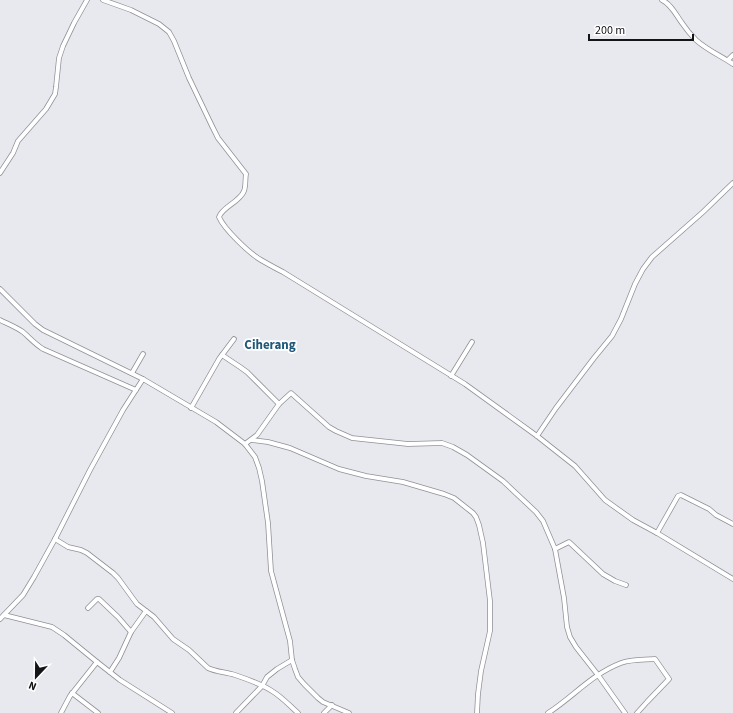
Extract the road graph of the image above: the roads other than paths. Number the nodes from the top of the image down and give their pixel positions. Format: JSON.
{"nodes":[{"id":1,"x":87,"y":0,"type":"edge"},
{"id":2,"x":103,"y":0,"type":"edge"},
{"id":3,"x":662,"y":0,"type":"edge"},
{"id":4,"x":733,"y":56,"type":"edge"},
{"id":5,"x":728,"y":60,"type":"junction"},
{"id":6,"x":733,"y":64,"type":"edge"},
{"id":7,"x":0,"y":173,"type":"edge"},
{"id":8,"x":733,"y":183,"type":"edge"},
{"id":9,"x":0,"y":289,"type":"edge"},
{"id":10,"x":0,"y":320,"type":"edge"},
{"id":11,"x":234,"y":339,"type":"dead end"},
{"id":12,"x":472,"y":342,"type":"dead end"},
{"id":13,"x":143,"y":354,"type":"dead end"},
{"id":14,"x":222,"y":355,"type":"junction"},
{"id":15,"x":132,"y":374,"type":"junction"},
{"id":16,"x":451,"y":376,"type":"junction"},
{"id":17,"x":143,"y":379,"type":"junction"},
{"id":18,"x":136,"y":390,"type":"junction"},
{"id":19,"x":279,"y":404,"type":"junction"},
{"id":20,"x":191,"y":408,"type":"junction"},
{"id":21,"x":537,"y":436,"type":"junction"},
{"id":22,"x":250,"y":440,"type":"junction"},
{"id":23,"x":245,"y":444,"type":"junction"},
{"id":24,"x":733,"y":524,"type":"edge"},
{"id":25,"x":657,"y":533,"type":"junction"},
{"id":26,"x":55,"y":539,"type":"junction"},
{"id":27,"x":555,"y":549,"type":"junction"},
{"id":28,"x":733,"y":579,"type":"edge"},
{"id":29,"x":626,"y":585,"type":"dead end"},
{"id":30,"x":88,"y":608,"type":"dead end"},
{"id":31,"x":146,"y":611,"type":"junction"},
{"id":32,"x":4,"y":615,"type":"junction"},
{"id":33,"x":0,"y":619,"type":"edge"},
{"id":34,"x":131,"y":632,"type":"junction"},
{"id":35,"x":292,"y":660,"type":"junction"},
{"id":36,"x":96,"y":662,"type":"junction"},
{"id":37,"x":110,"y":672,"type":"junction"},
{"id":38,"x":598,"y":675,"type":"junction"},
{"id":39,"x":262,"y":686,"type":"junction"},
{"id":40,"x":72,"y":693,"type":"junction"},
{"id":41,"x":332,"y":705,"type":"junction"},
{"id":42,"x":61,"y":713,"type":"edge"},
{"id":43,"x":98,"y":713,"type":"edge"},
{"id":44,"x":172,"y":713,"type":"edge"},
{"id":45,"x":236,"y":713,"type":"edge"},
{"id":46,"x":298,"y":713,"type":"edge"},
{"id":47,"x":324,"y":713,"type":"edge"},
{"id":48,"x":349,"y":713,"type":"edge"},
{"id":49,"x":477,"y":713,"type":"edge"},
{"id":50,"x":548,"y":713,"type":"edge"},
{"id":51,"x":625,"y":713,"type":"edge"},
{"id":52,"x":637,"y":713,"type":"edge"}],
"edges":[{"from":1,"to":7,"type":"street"},
{"from":2,"to":16,"type":"street"},
{"from":3,"to":5,"type":"street"},
{"from":4,"to":5,"type":"street"},
{"from":5,"to":6,"type":"street"},
{"from":8,"to":21,"type":"street"},
{"from":9,"to":15,"type":"street"},
{"from":10,"to":18,"type":"street"},
{"from":11,"to":14,"type":"street"},
{"from":12,"to":16,"type":"street"},
{"from":13,"to":15,"type":"street"},
{"from":14,"to":19,"type":"street"},
{"from":14,"to":20,"type":"street"},
{"from":15,"to":17,"type":"street"},
{"from":16,"to":21,"type":"street"},
{"from":17,"to":18,"type":"street"},
{"from":17,"to":20,"type":"street"},
{"from":18,"to":26,"type":"street"},
{"from":19,"to":22,"type":"street"},
{"from":19,"to":27,"type":"street"},
{"from":20,"to":23,"type":"street"},
{"from":21,"to":25,"type":"street"},
{"from":22,"to":23,"type":"street"},
{"from":22,"to":49,"type":"street"},
{"from":23,"to":35,"type":"street"},
{"from":24,"to":25,"type":"street"},
{"from":25,"to":28,"type":"street"},
{"from":26,"to":31,"type":"street"},
{"from":26,"to":32,"type":"street"},
{"from":27,"to":29,"type":"street"},
{"from":27,"to":38,"type":"street"},
{"from":30,"to":34,"type":"street"},
{"from":31,"to":34,"type":"street"},
{"from":31,"to":39,"type":"street"},
{"from":32,"to":33,"type":"street"},
{"from":32,"to":36,"type":"street"},
{"from":34,"to":37,"type":"street"},
{"from":35,"to":39,"type":"street"},
{"from":35,"to":41,"type":"street"},
{"from":36,"to":37,"type":"street"},
{"from":36,"to":40,"type":"street"},
{"from":37,"to":44,"type":"street"},
{"from":38,"to":50,"type":"street"},
{"from":38,"to":51,"type":"street"},
{"from":38,"to":52,"type":"street"},
{"from":39,"to":45,"type":"street"},
{"from":39,"to":46,"type":"street"},
{"from":40,"to":42,"type":"street"},
{"from":40,"to":43,"type":"street"},
{"from":41,"to":47,"type":"street"},
{"from":41,"to":48,"type":"street"}]}
